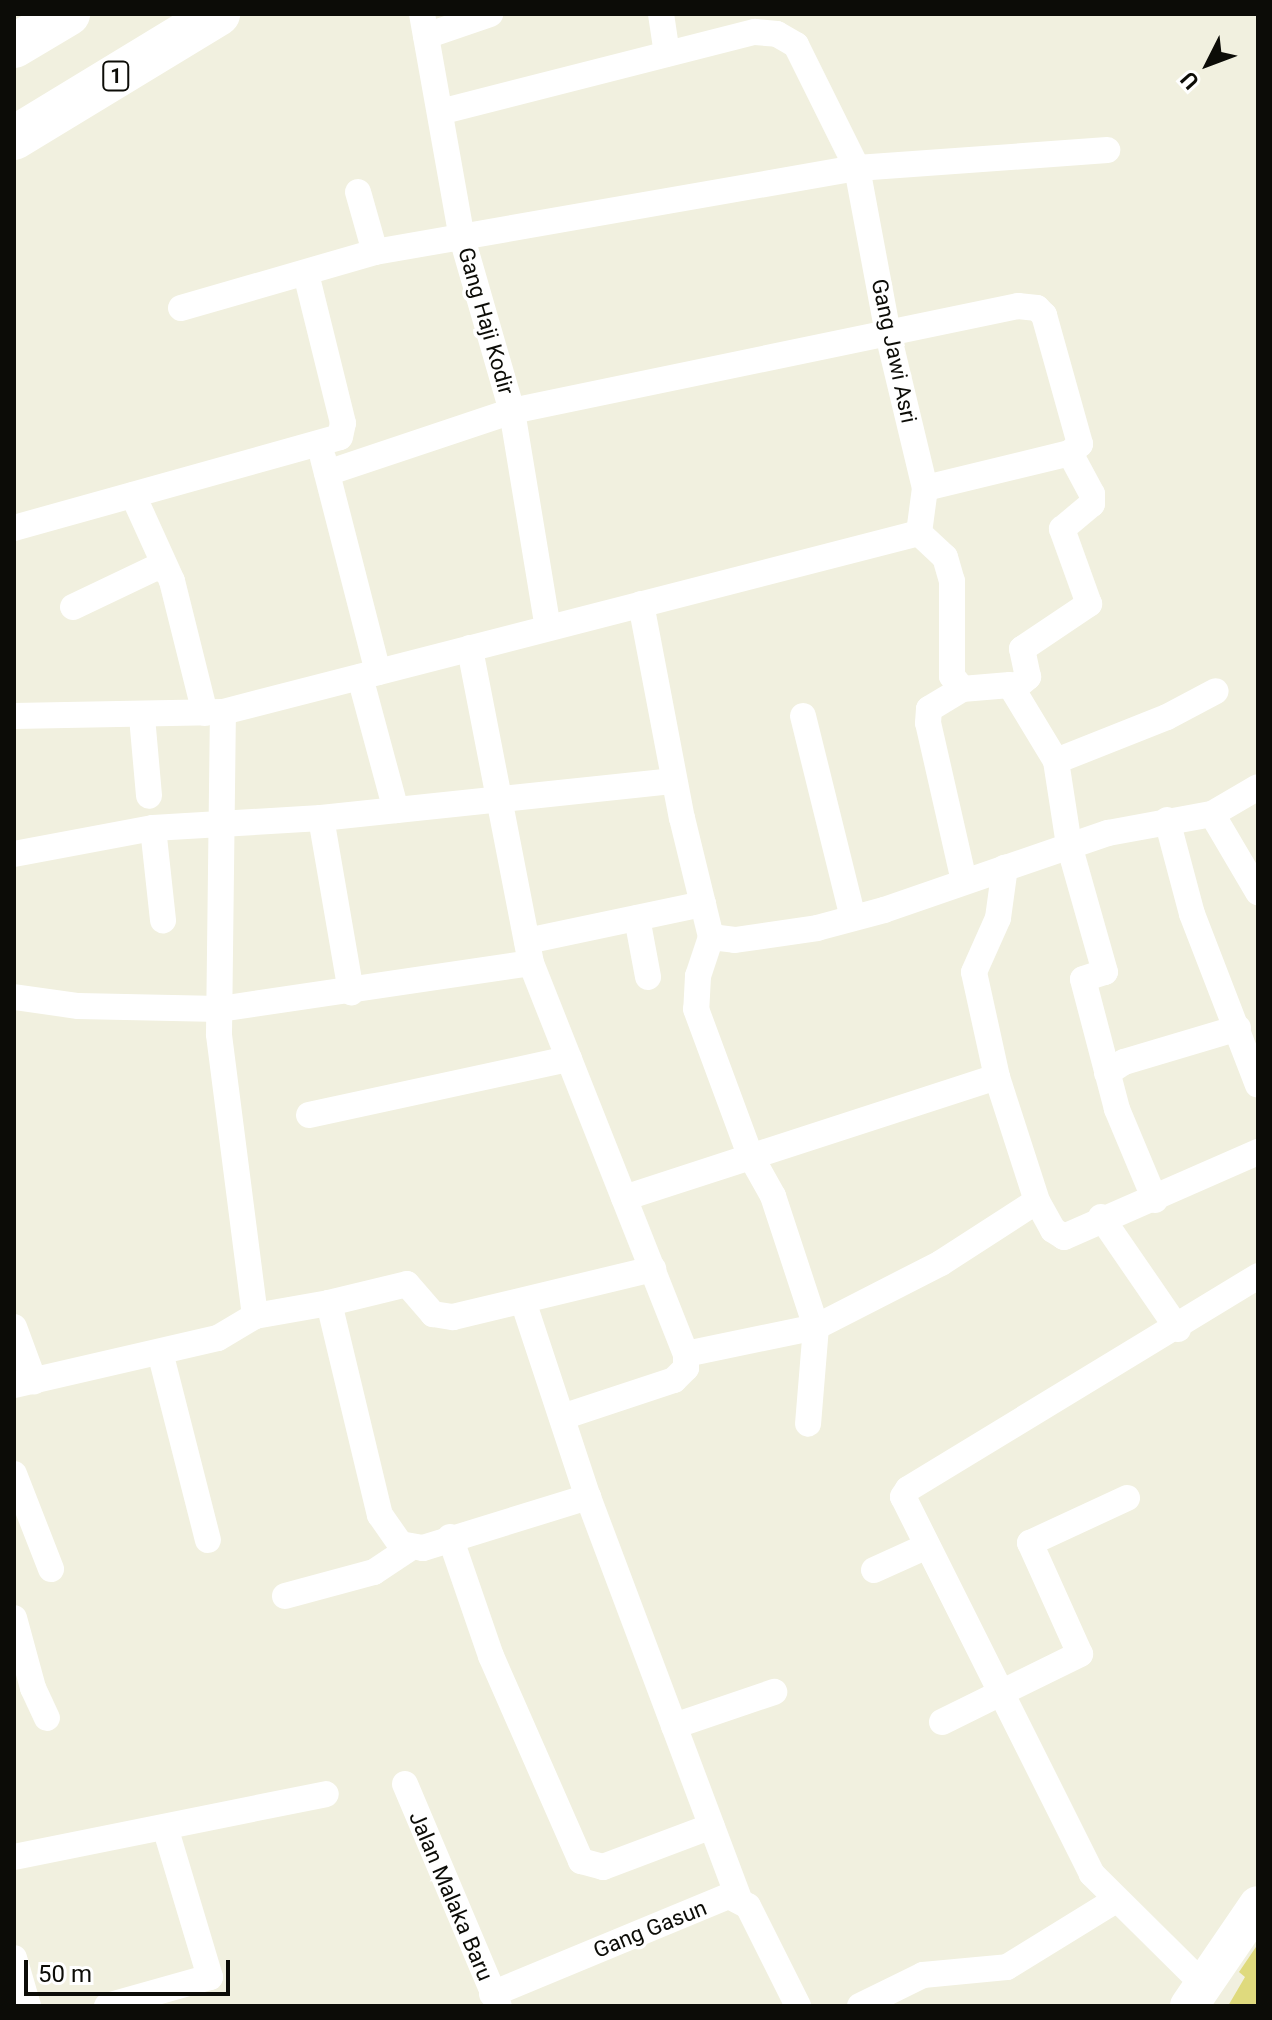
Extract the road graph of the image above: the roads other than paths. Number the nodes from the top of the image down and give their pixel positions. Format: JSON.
{"nodes":[{"id":1,"x":68,"y":14,"type":"edge"},
{"id":2,"x":218,"y":14,"type":"edge"},
{"id":3,"x":490,"y":14,"type":"edge"},
{"id":4,"x":661,"y":14,"type":"edge"},
{"id":5,"x":424,"y":25,"type":"edge"},
{"id":6,"x":14,"y":46,"type":"edge"},
{"id":7,"x":667,"y":54,"type":"junction"},
{"id":8,"x":440,"y":112,"type":"junction"},
{"id":9,"x":14,"y":138,"type":"edge"},
{"id":10,"x":1107,"y":150,"type":"dead end"},
{"id":11,"x":857,"y":168,"type":"junction"},
{"id":12,"x":358,"y":192,"type":"dead end"},
{"id":13,"x":462,"y":238,"type":"junction"},
{"id":14,"x":375,"y":252,"type":"junction"},
{"id":15,"x":306,"y":274,"type":"junction"},
{"id":16,"x":181,"y":308,"type":"dead end"},
{"id":17,"x":888,"y":334,"type":"junction"},
{"id":18,"x":512,"y":411,"type":"junction"},
{"id":19,"x":319,"y":442,"type":"junction"},
{"id":20,"x":1070,"y":453,"type":"junction"},
{"id":21,"x":327,"y":473,"type":"junction"},
{"id":22,"x":925,"y":488,"type":"junction"},
{"id":23,"x":133,"y":495,"type":"junction"},
{"id":24,"x":14,"y":528,"type":"edge"},
{"id":25,"x":919,"y":533,"type":"junction"},
{"id":26,"x":166,"y":571,"type":"junction"},
{"id":27,"x":641,"y":604,"type":"junction"},
{"id":28,"x":73,"y":607,"type":"dead end"},
{"id":29,"x":548,"y":628,"type":"junction"},
{"id":30,"x":470,"y":648,"type":"junction"},
{"id":31,"x":369,"y":674,"type":"junction"},
{"id":32,"x":1016,"y":687,"type":"junction"},
{"id":33,"x":962,"y":689,"type":"junction"},
{"id":34,"x":1216,"y":691,"type":"dead end"},
{"id":35,"x":214,"y":712,"type":"junction"},
{"id":36,"x":14,"y":716,"type":"edge"},
{"id":37,"x":803,"y":716,"type":"dead end"},
{"id":38,"x":142,"y":717,"type":"junction"},
{"id":39,"x":1056,"y":761,"type":"junction"},
{"id":40,"x":674,"y":781,"type":"junction"},
{"id":41,"x":1258,"y":787,"type":"edge"},
{"id":42,"x":149,"y":796,"type":"dead end"},
{"id":43,"x":500,"y":799,"type":"junction"},
{"id":44,"x":396,"y":810,"type":"junction"},
{"id":45,"x":1212,"y":814,"type":"junction"},
{"id":46,"x":321,"y":818,"type":"junction"},
{"id":47,"x":1167,"y":820,"type":"junction"},
{"id":48,"x":222,"y":822,"type":"junction"},
{"id":49,"x":153,"y":828,"type":"junction"},
{"id":50,"x":1069,"y":845,"type":"junction"},
{"id":51,"x":14,"y":854,"type":"edge"},
{"id":52,"x":1005,"y":867,"type":"junction"},
{"id":53,"x":964,"y":881,"type":"junction"},
{"id":54,"x":1258,"y":892,"type":"edge"},
{"id":55,"x":703,"y":904,"type":"junction"},
{"id":56,"x":637,"y":918,"type":"junction"},
{"id":57,"x":853,"y":918,"type":"junction"},
{"id":58,"x":163,"y":920,"type":"dead end"},
{"id":59,"x":711,"y":937,"type":"junction"},
{"id":60,"x":529,"y":952,"type":"junction"},
{"id":61,"x":648,"y":977,"type":"dead end"},
{"id":62,"x":351,"y":992,"type":"junction"},
{"id":63,"x":14,"y":997,"type":"edge"},
{"id":64,"x":220,"y":1009,"type":"junction"},
{"id":65,"x":1248,"y":1040,"type":"edge"},
{"id":66,"x":569,"y":1059,"type":"junction"},
{"id":67,"x":1107,"y":1073,"type":"junction"},
{"id":68,"x":997,"y":1077,"type":"junction"},
{"id":69,"x":1258,"y":1085,"type":"edge"},
{"id":70,"x":309,"y":1115,"type":"dead end"},
{"id":71,"x":1258,"y":1152,"type":"edge"},
{"id":72,"x":750,"y":1155,"type":"junction"},
{"id":73,"x":624,"y":1198,"type":"junction"},
{"id":74,"x":1155,"y":1200,"type":"junction"},
{"id":75,"x":1037,"y":1201,"type":"junction"},
{"id":76,"x":1101,"y":1217,"type":"junction"},
{"id":77,"x":653,"y":1269,"type":"junction"},
{"id":78,"x":1258,"y":1276,"type":"edge"},
{"id":79,"x":523,"y":1301,"type":"junction"},
{"id":80,"x":329,"y":1303,"type":"junction"},
{"id":81,"x":255,"y":1316,"type":"junction"},
{"id":82,"x":14,"y":1327,"type":"edge"},
{"id":83,"x":816,"y":1327,"type":"junction"},
{"id":84,"x":1178,"y":1329,"type":"junction"},
{"id":85,"x":160,"y":1352,"type":"junction"},
{"id":86,"x":686,"y":1354,"type":"junction"},
{"id":87,"x":24,"y":1383,"type":"edge"},
{"id":88,"x":565,"y":1416,"type":"junction"},
{"id":89,"x":808,"y":1424,"type":"dead end"},
{"id":90,"x":14,"y":1474,"type":"edge"},
{"id":91,"x":588,"y":1497,"type":"junction"},
{"id":92,"x":1127,"y":1498,"type":"dead end"},
{"id":93,"x":450,"y":1537,"type":"junction"},
{"id":94,"x":208,"y":1540,"type":"dead end"},
{"id":95,"x":927,"y":1546,"type":"junction"},
{"id":96,"x":410,"y":1548,"type":"junction"},
{"id":97,"x":51,"y":1569,"type":"dead end"},
{"id":98,"x":874,"y":1570,"type":"dead end"},
{"id":99,"x":285,"y":1596,"type":"dead end"},
{"id":100,"x":14,"y":1618,"type":"edge"},
{"id":101,"x":1004,"y":1691,"type":"junction"},
{"id":102,"x":774,"y":1692,"type":"dead end"},
{"id":103,"x":47,"y":1718,"type":"dead end"},
{"id":104,"x":942,"y":1722,"type":"dead end"},
{"id":105,"x":674,"y":1726,"type":"junction"},
{"id":106,"x":405,"y":1784,"type":"dead end"},
{"id":107,"x":326,"y":1794,"type":"dead end"},
{"id":108,"x":712,"y":1826,"type":"junction"},
{"id":109,"x":166,"y":1830,"type":"junction"},
{"id":110,"x":14,"y":1857,"type":"edge"},
{"id":111,"x":739,"y":1898,"type":"junction"},
{"id":112,"x":1116,"y":1900,"type":"junction"},
{"id":113,"x":1258,"y":1905,"type":"edge"},
{"id":114,"x":14,"y":1958,"type":"edge"},
{"id":115,"x":1196,"y":1996,"type":"edge"},
{"id":116,"x":495,"y":2000,"type":"edge"},
{"id":117,"x":28,"y":2006,"type":"edge"},
{"id":118,"x":107,"y":2006,"type":"edge"},
{"id":119,"x":798,"y":2006,"type":"edge"},
{"id":120,"x":860,"y":2006,"type":"edge"}],
"edges":[{"from":1,"to":6,"type":"highway"},
{"from":2,"to":9,"type":"highway","number":"1"},
{"from":3,"to":5,"type":"street"},
{"from":4,"to":7,"type":"street"},
{"from":5,"to":8,"type":"street","name":"Gang Haji Kodir"},
{"from":7,"to":8,"type":"street","name":"Gang Jawi Asri"},
{"from":7,"to":11,"type":"street","name":"Gang Jawi Asri"},
{"from":8,"to":13,"type":"street","name":"Gang Haji Kodir"},
{"from":10,"to":11,"type":"street"},
{"from":11,"to":13,"type":"street"},
{"from":11,"to":17,"type":"street","name":"Gang Jawi Asri"},
{"from":12,"to":14,"type":"street"},
{"from":13,"to":14,"type":"street"},
{"from":13,"to":18,"type":"street","name":"Gang Haji Kodir"},
{"from":14,"to":15,"type":"street"},
{"from":15,"to":16,"type":"street"},
{"from":15,"to":19,"type":"street"},
{"from":17,"to":18,"type":"street"},
{"from":17,"to":20,"type":"street"},
{"from":17,"to":22,"type":"street","name":"Gang Jawi Asri"},
{"from":18,"to":21,"type":"street"},
{"from":18,"to":29,"type":"street","name":"Gang Haji Kodir"},
{"from":19,"to":21,"type":"street"},
{"from":19,"to":23,"type":"street"},
{"from":20,"to":22,"type":"street"},
{"from":20,"to":32,"type":"street"},
{"from":21,"to":31,"type":"street"},
{"from":22,"to":25,"type":"street","name":"Gang Jawi Asri"},
{"from":23,"to":24,"type":"street"},
{"from":23,"to":26,"type":"street"},
{"from":25,"to":27,"type":"street"},
{"from":25,"to":33,"type":"street"},
{"from":26,"to":28,"type":"street"},
{"from":26,"to":35,"type":"street"},
{"from":27,"to":29,"type":"street"},
{"from":27,"to":40,"type":"street"},
{"from":29,"to":30,"type":"street"},
{"from":30,"to":31,"type":"street"},
{"from":30,"to":43,"type":"street"},
{"from":31,"to":35,"type":"street"},
{"from":31,"to":44,"type":"street"},
{"from":32,"to":33,"type":"street"},
{"from":32,"to":39,"type":"street"},
{"from":33,"to":53,"type":"street"},
{"from":34,"to":39,"type":"street"},
{"from":35,"to":38,"type":"street"},
{"from":35,"to":48,"type":"street"},
{"from":36,"to":38,"type":"street"},
{"from":37,"to":57,"type":"street"},
{"from":38,"to":42,"type":"street"},
{"from":39,"to":50,"type":"street"},
{"from":40,"to":43,"type":"street"},
{"from":40,"to":55,"type":"street"},
{"from":41,"to":45,"type":"street"},
{"from":43,"to":44,"type":"street"},
{"from":43,"to":60,"type":"street"},
{"from":44,"to":46,"type":"street"},
{"from":45,"to":47,"type":"street"},
{"from":45,"to":54,"type":"street"},
{"from":46,"to":48,"type":"street"},
{"from":46,"to":62,"type":"street"},
{"from":47,"to":50,"type":"street"},
{"from":47,"to":65,"type":"street"},
{"from":48,"to":49,"type":"street"},
{"from":48,"to":64,"type":"street"},
{"from":49,"to":51,"type":"street"},
{"from":49,"to":58,"type":"street"},
{"from":50,"to":52,"type":"street"},
{"from":50,"to":67,"type":"street"},
{"from":52,"to":53,"type":"street"},
{"from":52,"to":68,"type":"street"},
{"from":53,"to":57,"type":"street"},
{"from":55,"to":56,"type":"street"},
{"from":55,"to":59,"type":"street"},
{"from":56,"to":60,"type":"street"},
{"from":56,"to":61,"type":"street"},
{"from":57,"to":59,"type":"street"},
{"from":59,"to":72,"type":"street"},
{"from":60,"to":62,"type":"street"},
{"from":60,"to":66,"type":"street"},
{"from":62,"to":64,"type":"street"},
{"from":63,"to":64,"type":"street"},
{"from":64,"to":81,"type":"street"},
{"from":65,"to":67,"type":"street"},
{"from":65,"to":69,"type":"street"},
{"from":66,"to":70,"type":"street"},
{"from":66,"to":73,"type":"street"},
{"from":67,"to":74,"type":"street"},
{"from":68,"to":72,"type":"street"},
{"from":68,"to":75,"type":"street"},
{"from":71,"to":74,"type":"street"},
{"from":72,"to":73,"type":"street"},
{"from":72,"to":83,"type":"street"},
{"from":73,"to":77,"type":"street"},
{"from":74,"to":76,"type":"street"},
{"from":75,"to":76,"type":"street"},
{"from":75,"to":83,"type":"street"},
{"from":76,"to":84,"type":"street"},
{"from":77,"to":79,"type":"street"},
{"from":77,"to":86,"type":"street"},
{"from":78,"to":84,"type":"street"},
{"from":79,"to":80,"type":"street"},
{"from":79,"to":88,"type":"street"},
{"from":80,"to":81,"type":"street"},
{"from":80,"to":96,"type":"street"},
{"from":81,"to":85,"type":"street"},
{"from":82,"to":87,"type":"street"},
{"from":83,"to":86,"type":"street"},
{"from":83,"to":89,"type":"street"},
{"from":84,"to":95,"type":"street"},
{"from":85,"to":87,"type":"street"},
{"from":85,"to":94,"type":"street"},
{"from":86,"to":88,"type":"street"},
{"from":88,"to":91,"type":"street"},
{"from":90,"to":97,"type":"street"},
{"from":91,"to":93,"type":"street"},
{"from":91,"to":105,"type":"street"},
{"from":92,"to":101,"type":"street"},
{"from":93,"to":96,"type":"street"},
{"from":93,"to":108,"type":"street"},
{"from":95,"to":98,"type":"street"},
{"from":95,"to":101,"type":"street"},
{"from":96,"to":99,"type":"street"},
{"from":100,"to":103,"type":"street"},
{"from":101,"to":104,"type":"street"},
{"from":101,"to":112,"type":"street"},
{"from":102,"to":105,"type":"street"},
{"from":105,"to":108,"type":"street"},
{"from":106,"to":116,"type":"street","name":"Jalan Malaka Baru"},
{"from":107,"to":109,"type":"street"},
{"from":108,"to":111,"type":"street"},
{"from":109,"to":110,"type":"street"},
{"from":109,"to":118,"type":"street"},
{"from":111,"to":116,"type":"street","name":"Gang Gasun"},
{"from":111,"to":119,"type":"street"},
{"from":112,"to":115,"type":"street"},
{"from":112,"to":120,"type":"street"},
{"from":113,"to":115,"type":"street"},
{"from":114,"to":117,"type":"street"}]}
